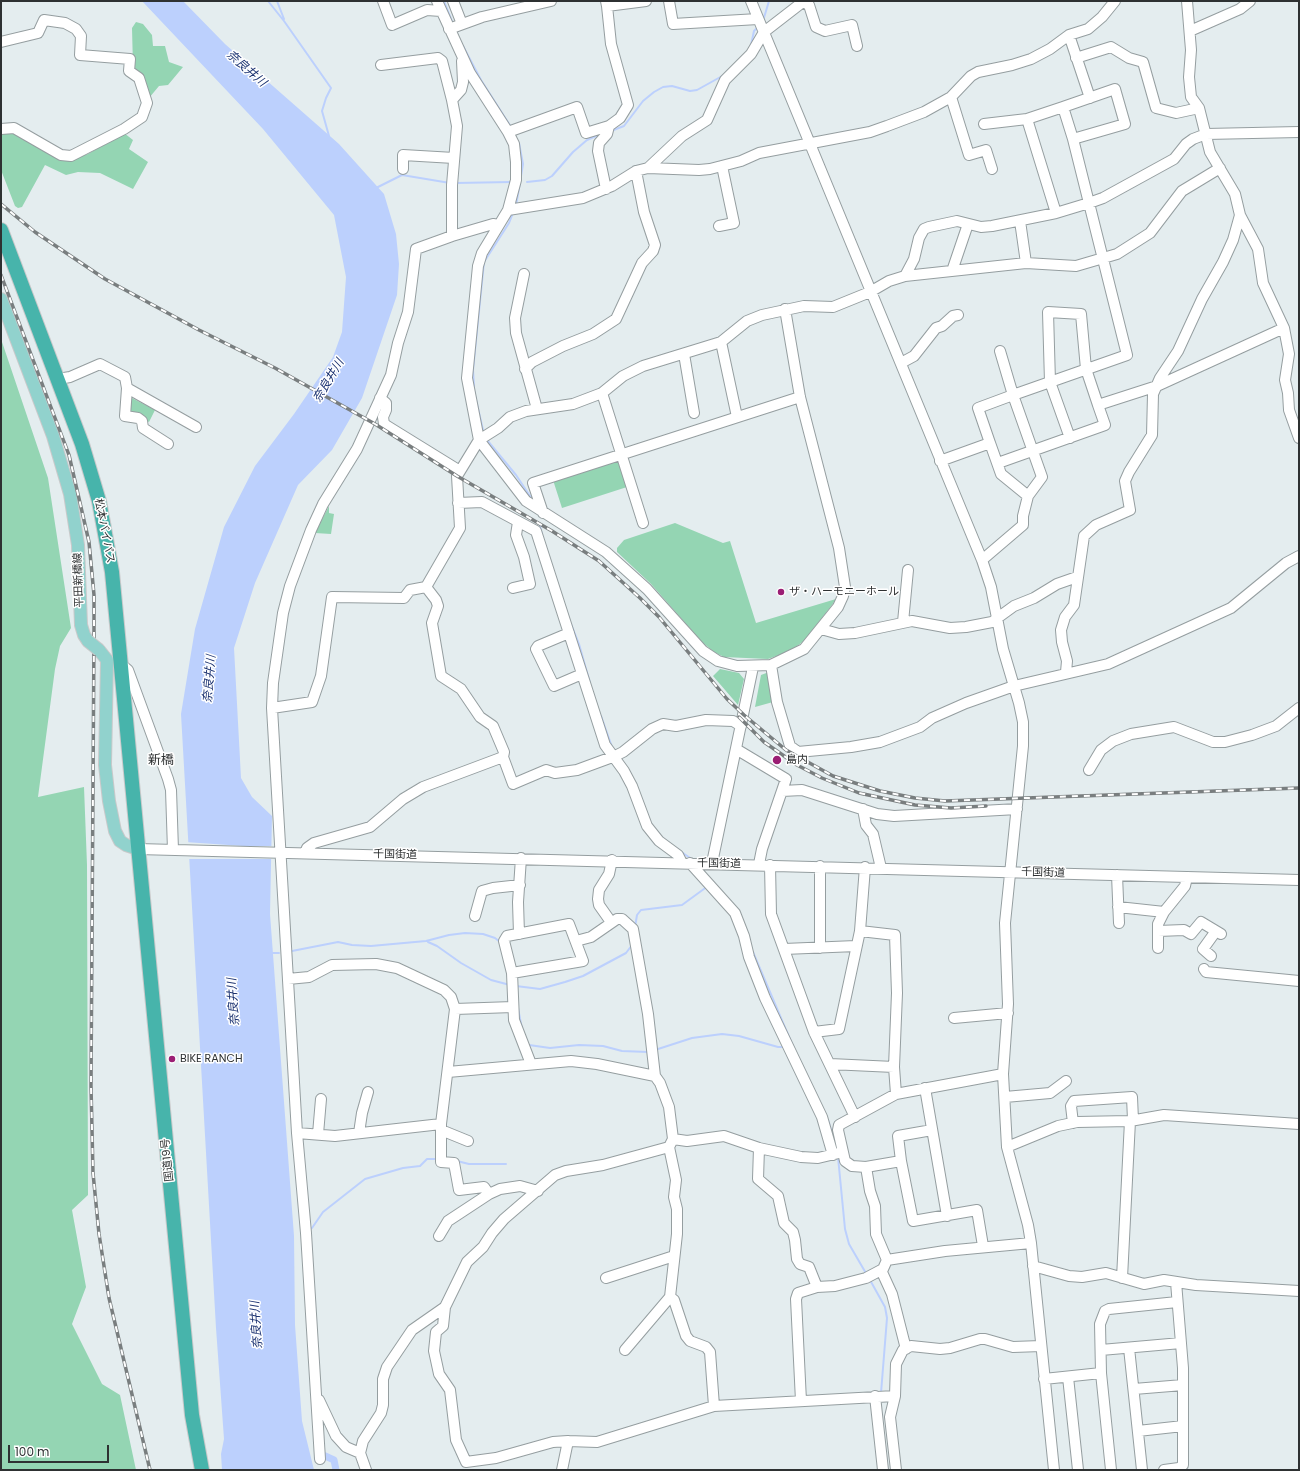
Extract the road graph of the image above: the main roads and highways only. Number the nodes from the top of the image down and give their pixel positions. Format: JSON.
{"nodes":[{"id":1,"x":1,"y":230,"type":"edge"},
{"id":2,"x":1,"y":299,"type":"edge"},
{"id":3,"x":138,"y":849,"type":"junction"},
{"id":4,"x":202,"y":1470,"type":"edge"}],
"edges":[{"from":1,"to":3,"type":"highway","name":"松本バイパス"},
{"from":2,"to":3,"type":"main road","name":"平田新橋線","bridge":true},
{"from":3,"to":4,"type":"highway","name":"国道19号"}]}
